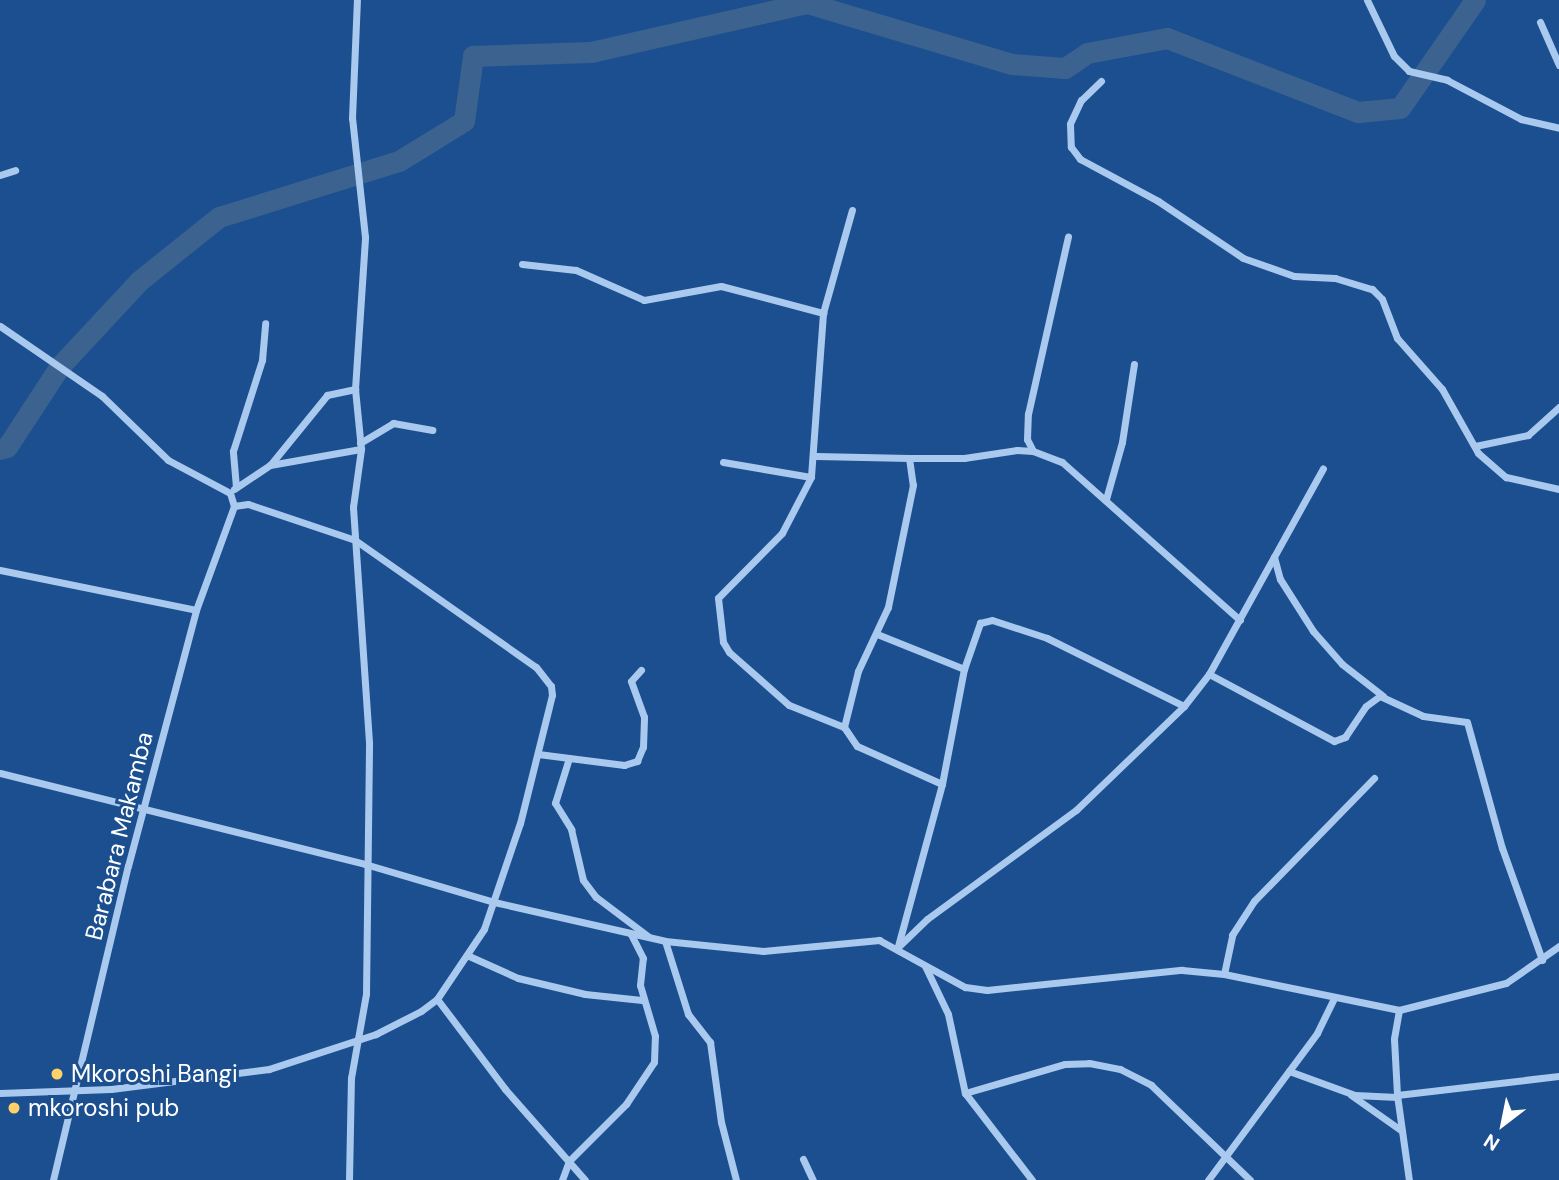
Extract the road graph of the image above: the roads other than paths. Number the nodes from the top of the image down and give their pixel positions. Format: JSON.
{"nodes":[{"id":1,"x":357,"y":0,"type":"edge"},
{"id":2,"x":1367,"y":0,"type":"edge"},
{"id":3,"x":1540,"y":22,"type":"dead end"},
{"id":4,"x":1559,"y":65,"type":"edge"},
{"id":5,"x":1101,"y":81,"type":"dead end"},
{"id":6,"x":1559,"y":128,"type":"edge"},
{"id":7,"x":15,"y":170,"type":"dead end"},
{"id":8,"x":0,"y":175,"type":"edge"},
{"id":9,"x":852,"y":210,"type":"dead end"},
{"id":10,"x":1068,"y":236,"type":"dead end"},
{"id":11,"x":522,"y":264,"type":"dead end"},
{"id":12,"x":823,"y":313,"type":"junction"},
{"id":13,"x":265,"y":323,"type":"dead end"},
{"id":14,"x":0,"y":326,"type":"edge"},
{"id":15,"x":1135,"y":364,"type":"dead end"},
{"id":16,"x":355,"y":389,"type":"junction"},
{"id":17,"x":1559,"y":407,"type":"edge"},
{"id":18,"x":432,"y":430,"type":"dead end"},
{"id":19,"x":360,"y":446,"type":"junction"},
{"id":20,"x":1475,"y":446,"type":"junction"},
{"id":21,"x":1033,"y":451,"type":"junction"},
{"id":22,"x":816,"y":456,"type":"junction"},
{"id":23,"x":909,"y":458,"type":"junction"},
{"id":24,"x":723,"y":462,"type":"dead end"},
{"id":25,"x":270,"y":465,"type":"junction"},
{"id":26,"x":1323,"y":468,"type":"dead end"},
{"id":27,"x":811,"y":477,"type":"junction"},
{"id":28,"x":1559,"y":489,"type":"edge"},
{"id":29,"x":233,"y":490,"type":"junction"},
{"id":30,"x":1106,"y":499,"type":"junction"},
{"id":31,"x":234,"y":506,"type":"junction"},
{"id":32,"x":355,"y":540,"type":"junction"},
{"id":33,"x":1274,"y":556,"type":"junction"},
{"id":34,"x":0,"y":570,"type":"edge"},
{"id":35,"x":196,"y":610,"type":"junction"},
{"id":36,"x":1240,"y":620,"type":"junction"},
{"id":37,"x":877,"y":634,"type":"junction"},
{"id":38,"x":964,"y":669,"type":"junction"},
{"id":39,"x":641,"y":670,"type":"dead end"},
{"id":40,"x":1209,"y":674,"type":"junction"},
{"id":41,"x":1383,"y":696,"type":"junction"},
{"id":42,"x":1184,"y":706,"type":"junction"},
{"id":43,"x":844,"y":727,"type":"junction"},
{"id":44,"x":538,"y":754,"type":"junction"},
{"id":45,"x":569,"y":758,"type":"junction"},
{"id":46,"x":0,"y":773,"type":"edge"},
{"id":47,"x":1374,"y":778,"type":"dead end"},
{"id":48,"x":943,"y":784,"type":"junction"},
{"id":49,"x":145,"y":807,"type":"junction"},
{"id":50,"x":365,"y":864,"type":"junction"},
{"id":51,"x":494,"y":902,"type":"junction"},
{"id":52,"x":630,"y":933,"type":"junction"},
{"id":53,"x":649,"y":937,"type":"junction"},
{"id":54,"x":666,"y":941,"type":"junction"},
{"id":55,"x":1559,"y":946,"type":"edge"},
{"id":56,"x":898,"y":947,"type":"junction"},
{"id":57,"x":469,"y":956,"type":"junction"},
{"id":58,"x":1542,"y":960,"type":"junction"},
{"id":59,"x":923,"y":965,"type":"junction"},
{"id":60,"x":1224,"y":974,"type":"junction"},
{"id":61,"x":1334,"y":998,"type":"junction"},
{"id":62,"x":437,"y":999,"type":"junction"},
{"id":63,"x":642,"y":1000,"type":"junction"},
{"id":64,"x":1399,"y":1010,"type":"junction"},
{"id":65,"x":358,"y":1037,"type":"junction"},
{"id":66,"x":1289,"y":1071,"type":"junction"},
{"id":67,"x":1559,"y":1076,"type":"edge"},
{"id":68,"x":72,"y":1090,"type":"junction"},
{"id":69,"x":0,"y":1093,"type":"edge"},
{"id":70,"x":965,"y":1093,"type":"junction"},
{"id":71,"x":1349,"y":1093,"type":"junction"},
{"id":72,"x":1397,"y":1096,"type":"junction"},
{"id":73,"x":1402,"y":1131,"type":"junction"},
{"id":74,"x":803,"y":1159,"type":"dead end"},
{"id":75,"x":1225,"y":1159,"type":"junction"},
{"id":76,"x":569,"y":1161,"type":"junction"},
{"id":77,"x":53,"y":1180,"type":"edge"},
{"id":78,"x":349,"y":1180,"type":"edge"},
{"id":79,"x":562,"y":1180,"type":"edge"},
{"id":80,"x":585,"y":1180,"type":"edge"},
{"id":81,"x":736,"y":1180,"type":"edge"},
{"id":82,"x":813,"y":1180,"type":"edge"},
{"id":83,"x":1032,"y":1180,"type":"edge"},
{"id":84,"x":1208,"y":1180,"type":"edge"},
{"id":85,"x":1250,"y":1180,"type":"edge"},
{"id":86,"x":1409,"y":1180,"type":"edge"}],
"edges":[{"from":1,"to":16,"type":"street"},
{"from":2,"to":6,"type":"street"},
{"from":3,"to":4,"type":"street"},
{"from":5,"to":20,"type":"street"},
{"from":7,"to":8,"type":"street"},
{"from":9,"to":12,"type":"street"},
{"from":10,"to":21,"type":"street"},
{"from":11,"to":12,"type":"street"},
{"from":12,"to":22,"type":"street"},
{"from":13,"to":29,"type":"street"},
{"from":14,"to":29,"type":"street"},
{"from":15,"to":30,"type":"street"},
{"from":16,"to":19,"type":"street"},
{"from":16,"to":25,"type":"street"},
{"from":17,"to":20,"type":"street"},
{"from":18,"to":19,"type":"street"},
{"from":19,"to":25,"type":"street"},
{"from":19,"to":32,"type":"street"},
{"from":20,"to":28,"type":"street"},
{"from":21,"to":23,"type":"street"},
{"from":21,"to":30,"type":"street"},
{"from":22,"to":23,"type":"street"},
{"from":22,"to":27,"type":"street"},
{"from":23,"to":37,"type":"street"},
{"from":24,"to":27,"type":"street"},
{"from":25,"to":29,"type":"street"},
{"from":26,"to":33,"type":"street"},
{"from":27,"to":43,"type":"street"},
{"from":29,"to":31,"type":"street"},
{"from":30,"to":36,"type":"street"},
{"from":31,"to":32,"type":"street"},
{"from":31,"to":35,"type":"street","name":"Barabara Makamba"},
{"from":32,"to":44,"type":"street"},
{"from":32,"to":50,"type":"street"},
{"from":33,"to":36,"type":"street"},
{"from":33,"to":41,"type":"street"},
{"from":34,"to":35,"type":"street"},
{"from":35,"to":49,"type":"street","name":"Barabara Makamba"},
{"from":36,"to":40,"type":"street"},
{"from":37,"to":38,"type":"street"},
{"from":37,"to":43,"type":"street"},
{"from":38,"to":42,"type":"street"},
{"from":38,"to":48,"type":"street"},
{"from":39,"to":45,"type":"street"},
{"from":40,"to":41,"type":"street"},
{"from":40,"to":42,"type":"street"},
{"from":41,"to":58,"type":"street"},
{"from":42,"to":56,"type":"street"},
{"from":43,"to":48,"type":"street"},
{"from":44,"to":45,"type":"street"},
{"from":44,"to":51,"type":"street"},
{"from":45,"to":53,"type":"street"},
{"from":46,"to":49,"type":"street"},
{"from":47,"to":60,"type":"street"},
{"from":48,"to":56,"type":"street"},
{"from":49,"to":50,"type":"street"},
{"from":49,"to":68,"type":"street","name":"Barabara Makamba"},
{"from":50,"to":51,"type":"street"},
{"from":50,"to":65,"type":"street"},
{"from":51,"to":52,"type":"street"},
{"from":51,"to":57,"type":"street"},
{"from":52,"to":53,"type":"street"},
{"from":52,"to":63,"type":"street"},
{"from":53,"to":54,"type":"street"},
{"from":54,"to":56,"type":"street"},
{"from":54,"to":81,"type":"street"},
{"from":55,"to":58,"type":"street"},
{"from":56,"to":59,"type":"street"},
{"from":57,"to":62,"type":"street"},
{"from":57,"to":63,"type":"street"},
{"from":58,"to":64,"type":"street"},
{"from":59,"to":60,"type":"street"},
{"from":59,"to":70,"type":"street"},
{"from":60,"to":61,"type":"street"},
{"from":61,"to":64,"type":"street"},
{"from":61,"to":66,"type":"street"},
{"from":62,"to":65,"type":"street"},
{"from":62,"to":76,"type":"street"},
{"from":63,"to":76,"type":"street"},
{"from":64,"to":72,"type":"street"},
{"from":65,"to":68,"type":"street"},
{"from":65,"to":78,"type":"street"},
{"from":66,"to":71,"type":"street"},
{"from":66,"to":75,"type":"street"},
{"from":67,"to":72,"type":"street"},
{"from":68,"to":69,"type":"street"},
{"from":68,"to":77,"type":"street","name":"Barabara Makamba"},
{"from":70,"to":75,"type":"street"},
{"from":70,"to":83,"type":"street"},
{"from":71,"to":72,"type":"street"},
{"from":71,"to":73,"type":"street"},
{"from":72,"to":73,"type":"street"},
{"from":73,"to":86,"type":"street"},
{"from":74,"to":82,"type":"street"},
{"from":75,"to":84,"type":"street"},
{"from":75,"to":85,"type":"street"},
{"from":76,"to":79,"type":"street"},
{"from":76,"to":80,"type":"street"}]}
